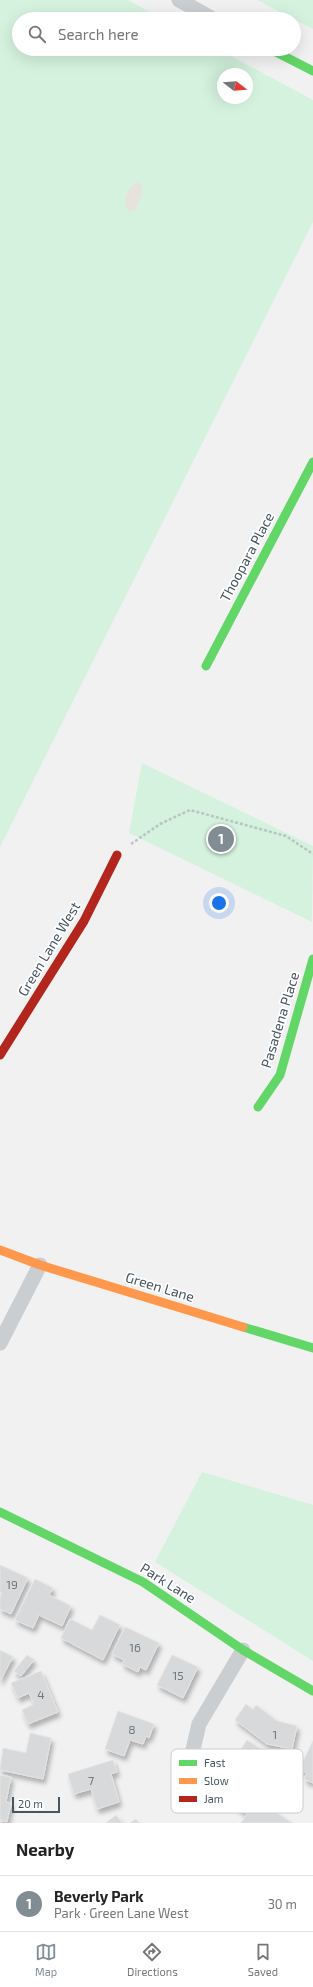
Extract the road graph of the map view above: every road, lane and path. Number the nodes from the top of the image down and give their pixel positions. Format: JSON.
{"nodes":[{"id":1,"x":180,"y":0,"type":"edge"},
{"id":2,"x":201,"y":12,"type":"edge"},
{"id":3,"x":284,"y":56,"type":"edge"},
{"id":4,"x":313,"y":71,"type":"edge"},
{"id":5,"x":313,"y":462,"type":"edge"},
{"id":6,"x":206,"y":666,"type":"dead end"},
{"id":7,"x":313,"y":854,"type":"edge"},
{"id":8,"x":116,"y":855,"type":"joint"},
{"id":9,"x":313,"y":959,"type":"edge"},
{"id":10,"x":0,"y":1055,"type":"edge"},
{"id":11,"x":258,"y":1107,"type":"dead end"},
{"id":12,"x":0,"y":1250,"type":"edge"},
{"id":13,"x":40,"y":1265,"type":"junction"},
{"id":14,"x":0,"y":1343,"type":"edge"},
{"id":15,"x":313,"y":1348,"type":"edge"},
{"id":16,"x":0,"y":1512,"type":"edge"},
{"id":17,"x":243,"y":1650,"type":"junction"},
{"id":18,"x":313,"y":1691,"type":"edge"},
{"id":19,"x":193,"y":1749,"type":"edge"}],
"edges":[{"from":1,"to":2,"type":"street"},
{"from":3,"to":4,"type":"street"},
{"from":5,"to":6,"type":"street","name":"Thoopara Place"},
{"from":7,"to":8,"type":"path"},
{"from":8,"to":10,"type":"street","name":"Green Lane West"},
{"from":9,"to":11,"type":"street","name":"Pasadena Place"},
{"from":12,"to":13,"type":"street","name":"Green Lane"},
{"from":13,"to":14,"type":"street"},
{"from":13,"to":15,"type":"street","name":"Green Lane"},
{"from":16,"to":17,"type":"street","name":"Park Lane"},
{"from":17,"to":18,"type":"street","name":"Park Lane"},
{"from":17,"to":19,"type":"street"}]}
